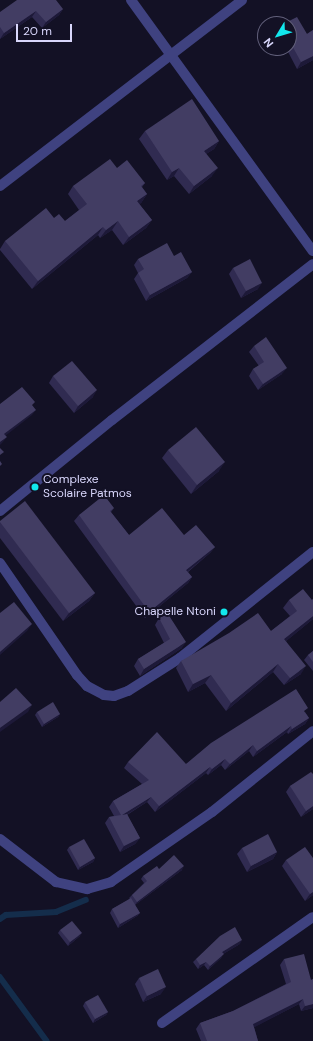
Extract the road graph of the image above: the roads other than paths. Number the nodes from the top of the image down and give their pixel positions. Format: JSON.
{"nodes":[{"id":1,"x":132,"y":0,"type":"edge"},
{"id":2,"x":242,"y":0,"type":"edge"},
{"id":3,"x":171,"y":56,"type":"junction"},
{"id":4,"x":0,"y":186,"type":"edge"},
{"id":5,"x":313,"y":251,"type":"edge"},
{"id":6,"x":313,"y":264,"type":"edge"},
{"id":7,"x":0,"y":511,"type":"edge"},
{"id":8,"x":313,"y":552,"type":"edge"},
{"id":9,"x":0,"y":563,"type":"edge"},
{"id":10,"x":313,"y":731,"type":"edge"},
{"id":11,"x":0,"y":839,"type":"edge"},
{"id":12,"x":313,"y":917,"type":"edge"},
{"id":13,"x":162,"y":1023,"type":"dead end"}],
"edges":[{"from":1,"to":3,"type":"street"},
{"from":2,"to":3,"type":"street"},
{"from":3,"to":4,"type":"street"},
{"from":3,"to":5,"type":"street"},
{"from":6,"to":7,"type":"street"},
{"from":8,"to":9,"type":"street"},
{"from":10,"to":11,"type":"street"},
{"from":12,"to":13,"type":"street"}]}
